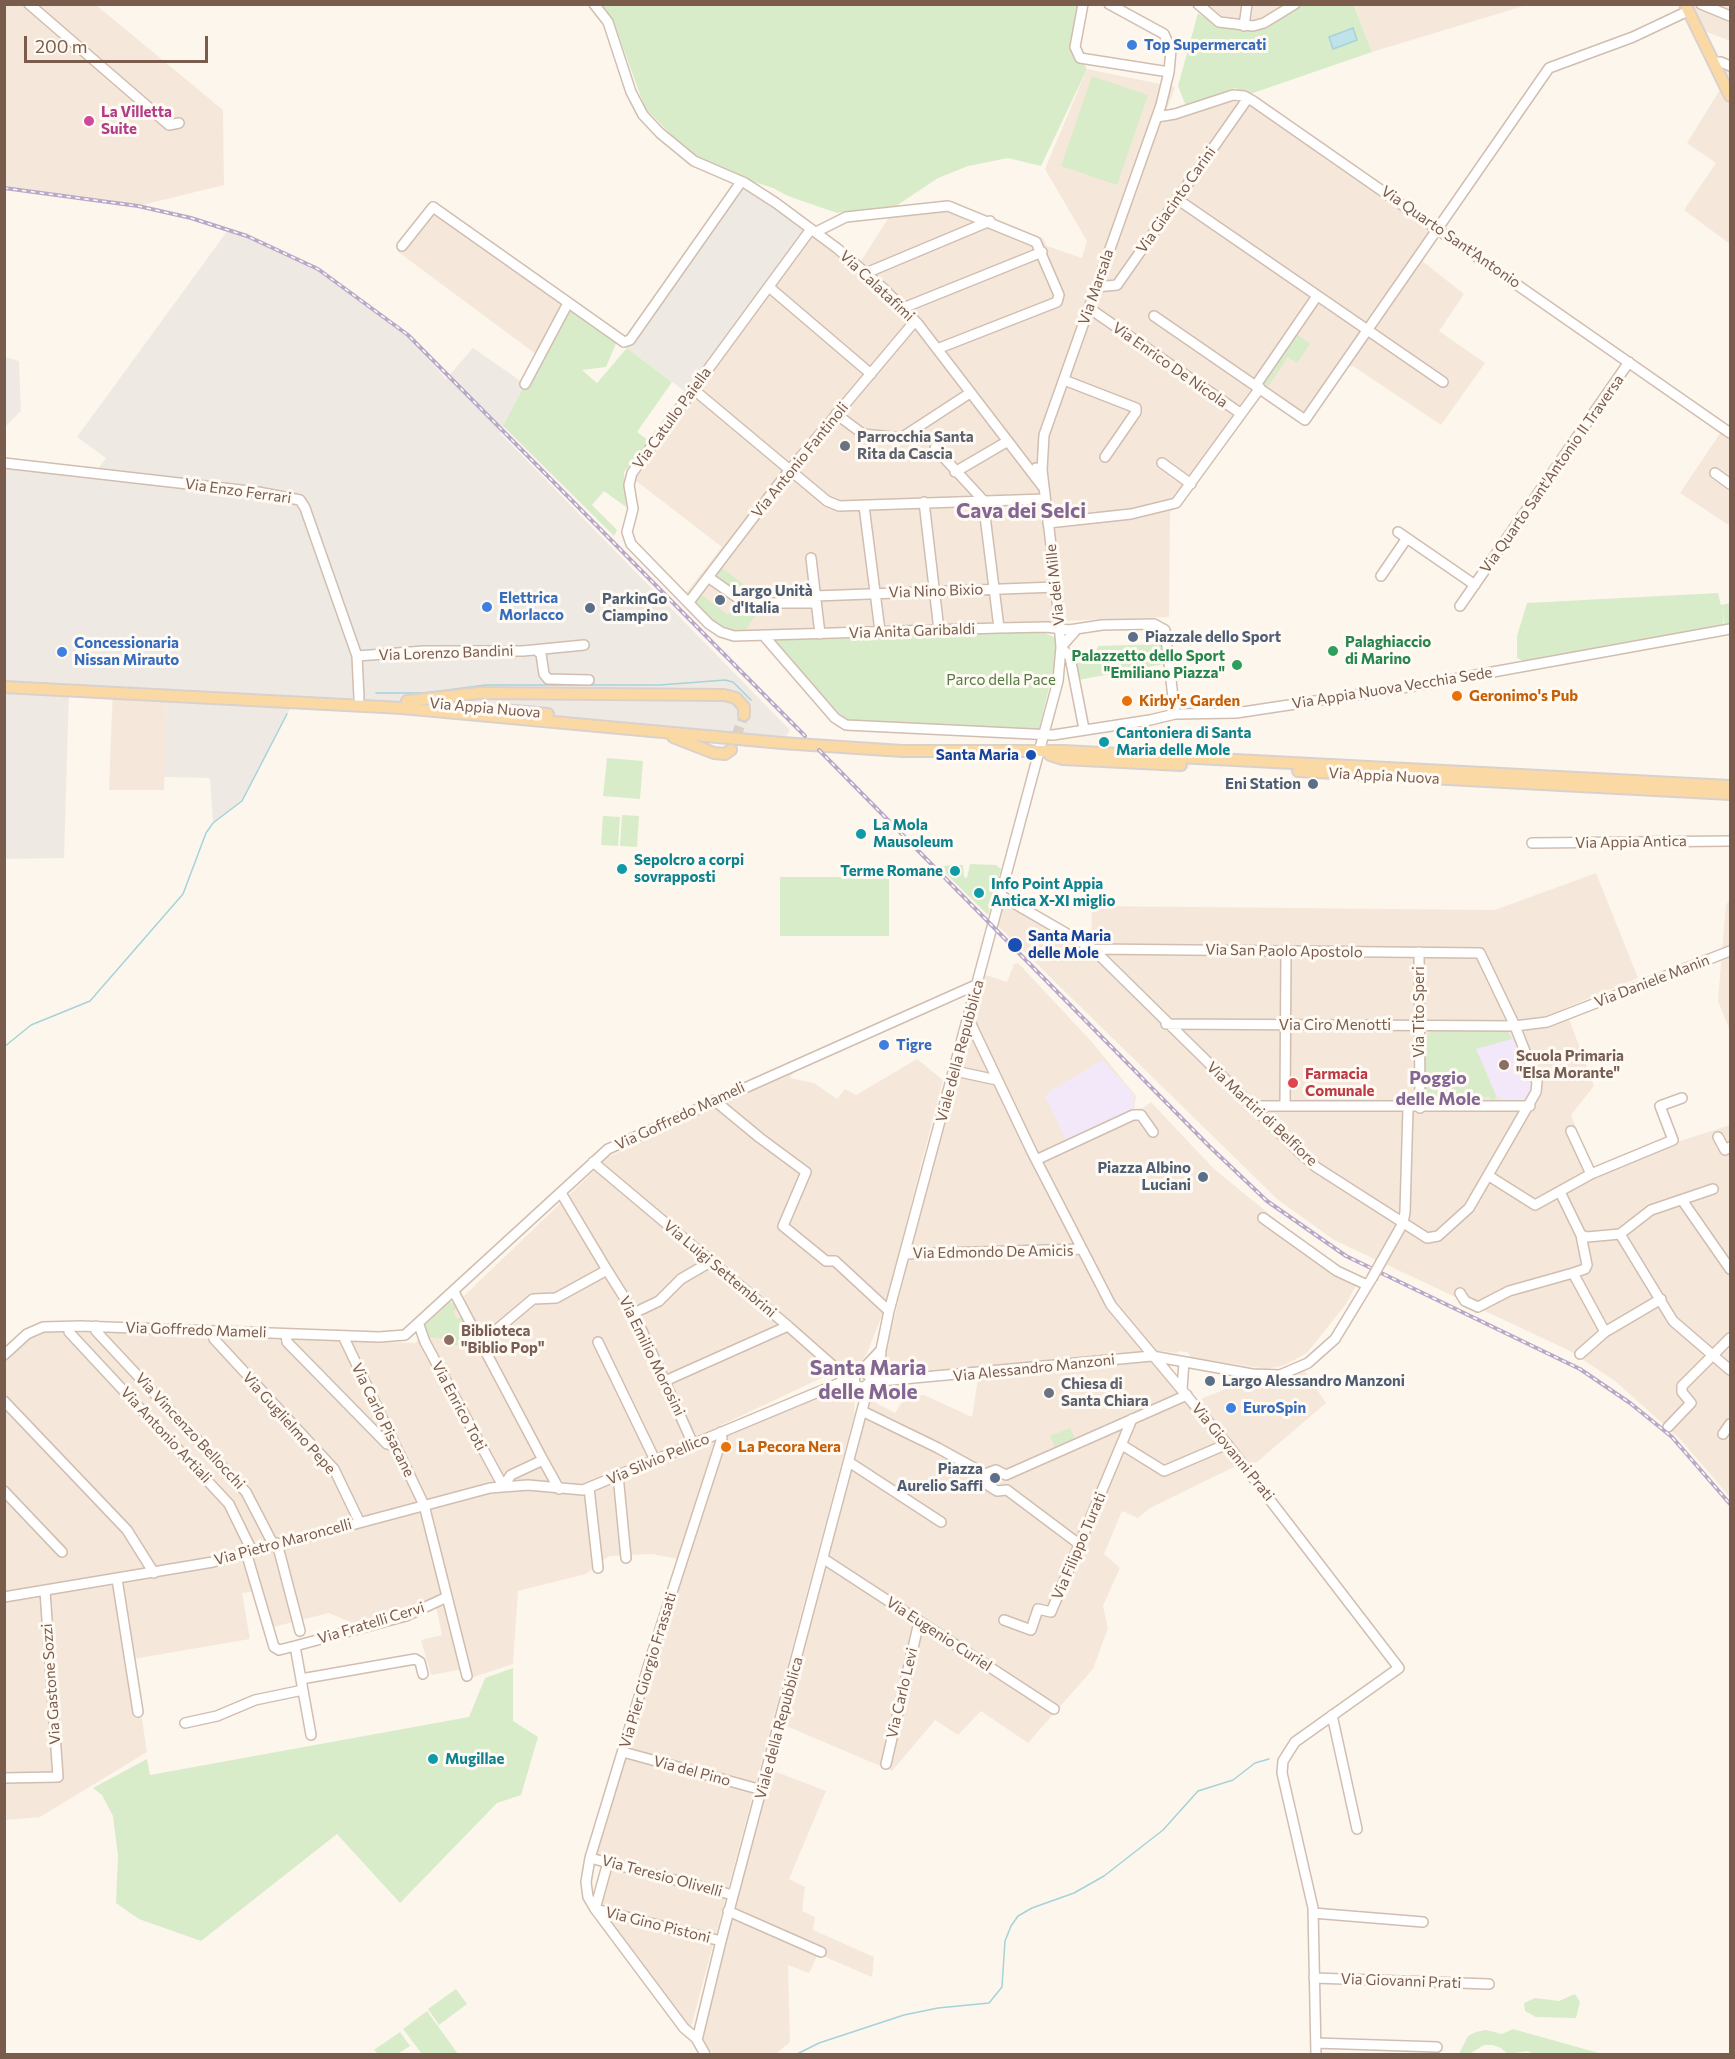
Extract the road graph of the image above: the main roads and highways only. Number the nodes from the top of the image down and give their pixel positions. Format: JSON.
{"nodes":[{"id":1,"x":1686,"y":8,"type":"edge"},
{"id":2,"x":1731,"y":96,"type":"edge"},
{"id":3,"x":4,"y":680,"type":"edge"},
{"id":4,"x":4,"y":687,"type":"edge"},
{"id":5,"x":407,"y":701,"type":"junction"},
{"id":6,"x":744,"y":715,"type":"dead end"},
{"id":7,"x":665,"y":733,"type":"junction"},
{"id":8,"x":731,"y":750,"type":"dead end"},
{"id":9,"x":963,"y":751,"type":"junction"},
{"id":10,"x":1038,"y":752,"type":"junction"},
{"id":11,"x":1731,"y":786,"type":"edge"},
{"id":12,"x":1731,"y":794,"type":"edge"}],
"edges":[{"from":1,"to":2,"type":"main road"},
{"from":3,"to":5,"type":"main road","name":"Via Appia Nuova"},
{"from":4,"to":7,"type":"main road","name":"Via Appia Nuova"},
{"from":5,"to":6,"type":"main road"},
{"from":5,"to":9,"type":"main road","name":"Via Appia Nuova"},
{"from":7,"to":8,"type":"main road"},
{"from":7,"to":9,"type":"main road","name":"Via Appia Nuova"},
{"from":9,"to":10,"type":"main road","name":"Via Appia Nuova"},
{"from":10,"to":11,"type":"main road","name":"Via Appia Nuova"},
{"from":10,"to":12,"type":"main road","name":"Via Appia Nuova"}]}
